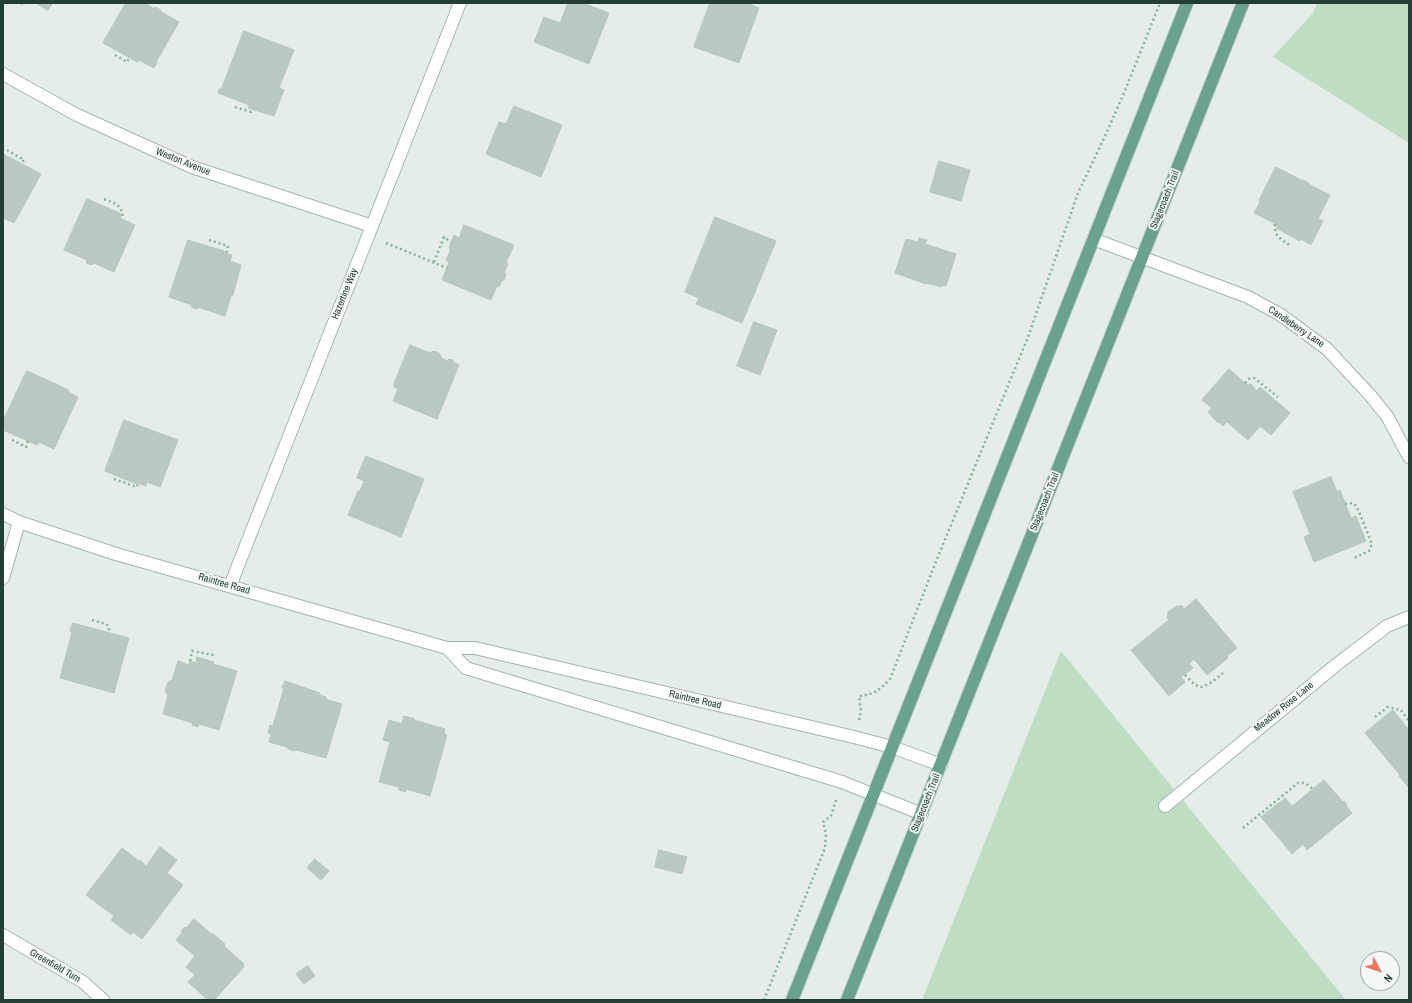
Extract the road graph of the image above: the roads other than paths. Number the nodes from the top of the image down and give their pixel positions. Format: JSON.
{"nodes":[{"id":1,"x":460,"y":3,"type":"edge"},
{"id":2,"x":1187,"y":3,"type":"edge"},
{"id":3,"x":1243,"y":3,"type":"edge"},
{"id":4,"x":3,"y":74,"type":"edge"},
{"id":5,"x":370,"y":231,"type":"junction"},
{"id":6,"x":1093,"y":239,"type":"junction"},
{"id":7,"x":1142,"y":257,"type":"junction"},
{"id":8,"x":1409,"y":457,"type":"edge"},
{"id":9,"x":3,"y":514,"type":"edge"},
{"id":10,"x":20,"y":522,"type":"junction"},
{"id":11,"x":3,"y":578,"type":"edge"},
{"id":12,"x":230,"y":586,"type":"junction"},
{"id":13,"x":1409,"y":617,"type":"edge"},
{"id":14,"x":447,"y":648,"type":"junction"},
{"id":15,"x":892,"y":747,"type":"junction"},
{"id":16,"x":941,"y":765,"type":"junction"},
{"id":17,"x":873,"y":795,"type":"junction"},
{"id":18,"x":1165,"y":806,"type":"dead end"},
{"id":19,"x":922,"y":814,"type":"junction"},
{"id":20,"x":3,"y":935,"type":"edge"},
{"id":21,"x":104,"y":1000,"type":"edge"},
{"id":22,"x":792,"y":1000,"type":"edge"},
{"id":23,"x":847,"y":1000,"type":"edge"}],
"edges":[{"from":1,"to":5,"type":"street","name":"Hazertine Way"},
{"from":2,"to":6,"type":"main road"},
{"from":3,"to":7,"type":"main road","name":"Stagecoach Trail"},
{"from":4,"to":5,"type":"street","name":"Weston Avenue"},
{"from":5,"to":12,"type":"street","name":"Hazertine Way"},
{"from":6,"to":7,"type":"street","name":"Candleberry Lane"},
{"from":6,"to":15,"type":"main road"},
{"from":7,"to":8,"type":"street","name":"Candleberry Lane"},
{"from":7,"to":16,"type":"main road","name":"Stagecoach Trail"},
{"from":9,"to":10,"type":"street","name":"Raintree Road"},
{"from":10,"to":11,"type":"street"},
{"from":10,"to":12,"type":"street","name":"Raintree Road"},
{"from":12,"to":14,"type":"street","name":"Raintree Road"},
{"from":13,"to":18,"type":"street","name":"Meadow Rose Lane"},
{"from":14,"to":15,"type":"street","name":"Raintree Road"},
{"from":14,"to":17,"type":"street"},
{"from":15,"to":16,"type":"street","name":"Raintree Road"},
{"from":15,"to":17,"type":"main road"},
{"from":16,"to":19,"type":"main road","name":"Stagecoach Trail"},
{"from":17,"to":19,"type":"street"},
{"from":17,"to":22,"type":"main road"},
{"from":19,"to":23,"type":"main road","name":"Stagecoach Trail"},
{"from":20,"to":21,"type":"street","name":"Greenfield Turn"}]}
